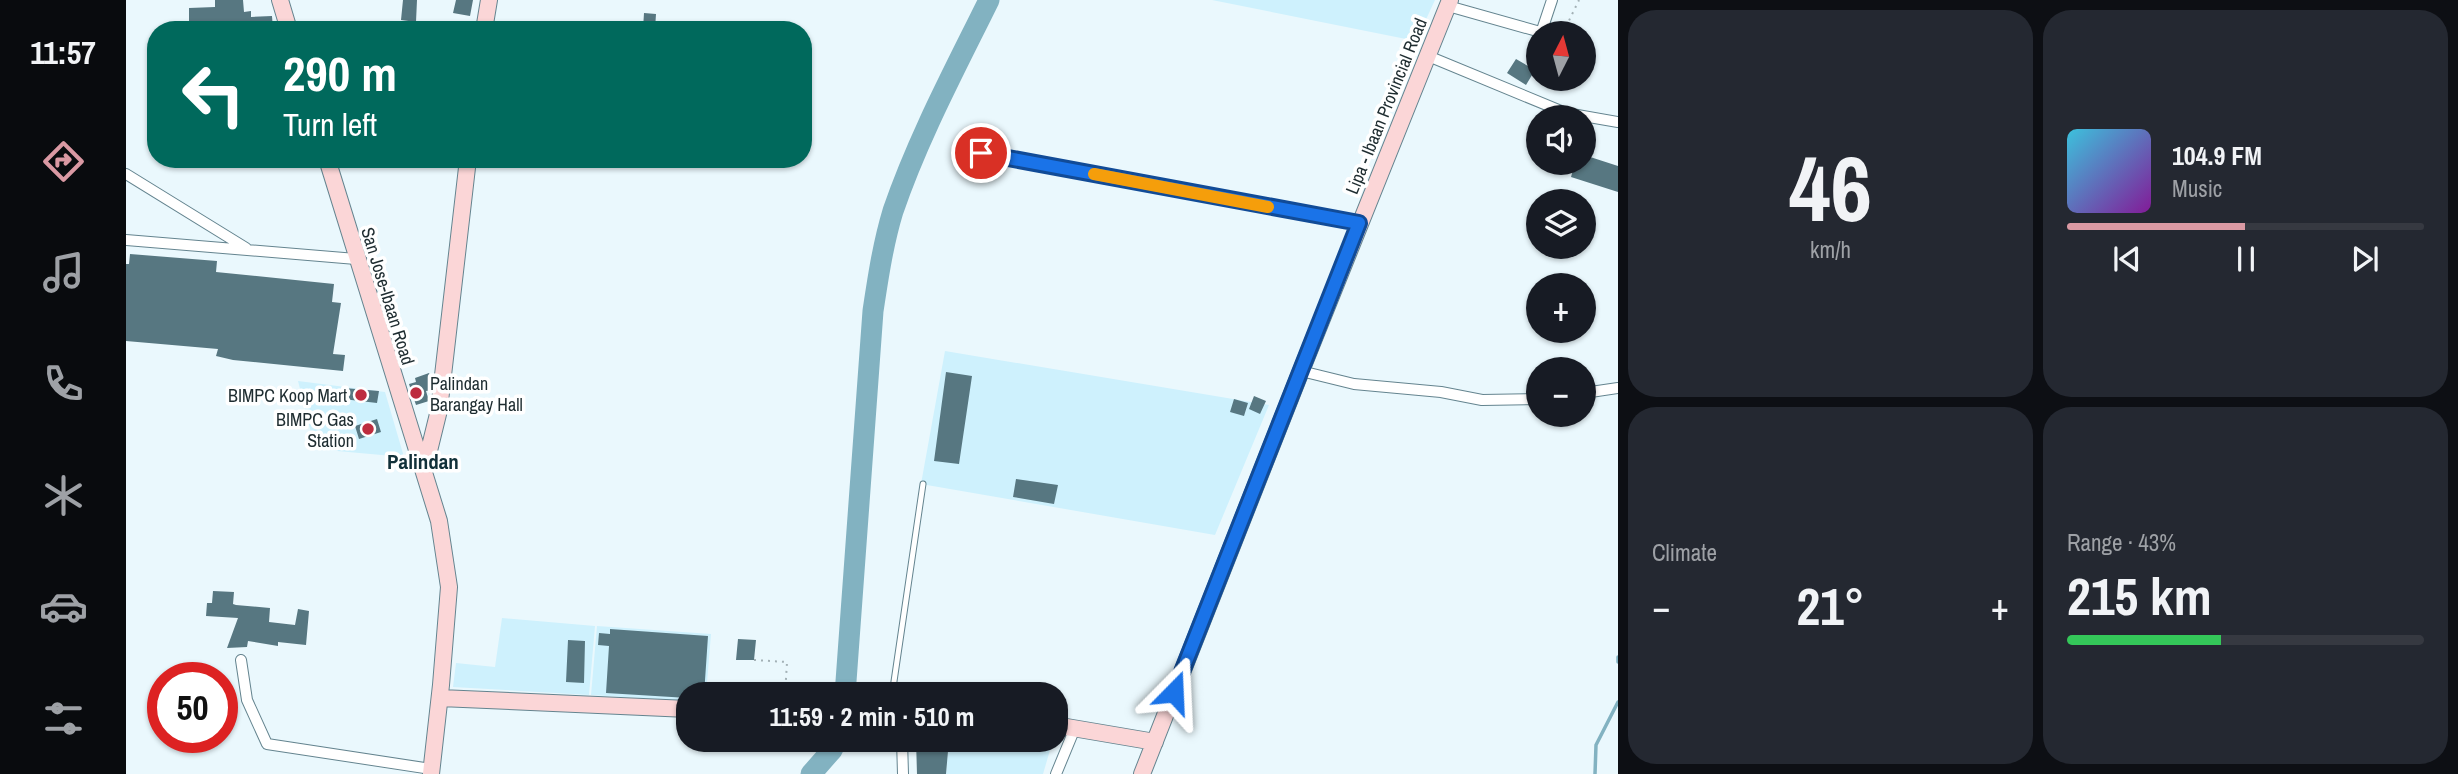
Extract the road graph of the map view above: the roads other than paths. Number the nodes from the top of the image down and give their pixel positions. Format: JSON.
{"nodes":[{"id":1,"x":280,"y":0,"type":"edge"},
{"id":2,"x":489,"y":0,"type":"edge"},
{"id":3,"x":1552,"y":0,"type":"edge"},
{"id":4,"x":1449,"y":3,"type":"edge"},
{"id":5,"x":286,"y":21,"type":"edge"},
{"id":6,"x":486,"y":21,"type":"edge"},
{"id":7,"x":1546,"y":21,"type":"edge"},
{"id":8,"x":1526,"y":28,"type":"edge"},
{"id":9,"x":1428,"y":56,"type":"junction"},
{"id":10,"x":1618,"y":122,"type":"edge"},
{"id":11,"x":981,"y":153,"type":"dead end"},
{"id":12,"x":330,"y":168,"type":"edge"},
{"id":13,"x":467,"y":168,"type":"edge"},
{"id":14,"x":126,"y":174,"type":"edge"},
{"id":15,"x":1359,"y":223,"type":"junction"},
{"id":16,"x":126,"y":240,"type":"edge"},
{"id":17,"x":250,"y":250,"type":"junction"},
{"id":18,"x":356,"y":259,"type":"junction"},
{"id":19,"x":1301,"y":371,"type":"junction"},
{"id":20,"x":1618,"y":388,"type":"edge"},
{"id":21,"x":1596,"y":391,"type":"edge"},
{"id":22,"x":1526,"y":399,"type":"edge"},
{"id":23,"x":424,"y":471,"type":"junction"},
{"id":24,"x":923,"y":484,"type":"dead end"},
{"id":25,"x":241,"y":660,"type":"dead end"},
{"id":26,"x":894,"y":682,"type":"edge"},
{"id":27,"x":440,"y":698,"type":"junction"},
{"id":28,"x":676,"y":708,"type":"edge"},
{"id":29,"x":1068,"y":727,"type":"edge"},
{"id":30,"x":1074,"y":728,"type":"junction"},
{"id":31,"x":1155,"y":741,"type":"junction"},
{"id":32,"x":902,"y":752,"type":"edge"},
{"id":33,"x":431,"y":771,"type":"edge"},
{"id":34,"x":902,"y":774,"type":"edge"},
{"id":35,"x":1056,"y":774,"type":"edge"},
{"id":36,"x":1142,"y":774,"type":"edge"}],
"edges":[{"from":1,"to":5,"type":"main road"},
{"from":2,"to":6,"type":"main road"},
{"from":3,"to":7,"type":"street"},
{"from":4,"to":8,"type":"street"},
{"from":4,"to":9,"type":"main road","name":"Lipa - Ibaan Provincial Road"},
{"from":9,"to":10,"type":"street"},
{"from":9,"to":15,"type":"main road","name":"Lipa - Ibaan Provincial Road"},
{"from":11,"to":15,"type":"street"},
{"from":12,"to":18,"type":"main road","name":"San Jose-Ibaan Road"},
{"from":13,"to":23,"type":"main road"},
{"from":14,"to":17,"type":"street"},
{"from":15,"to":19,"type":"main road","name":"Lipa - Ibaan Provincial Road"},
{"from":16,"to":17,"type":"street"},
{"from":17,"to":18,"type":"street"},
{"from":18,"to":23,"type":"main road","name":"San Jose-Ibaan Road"},
{"from":19,"to":22,"type":"street"},
{"from":19,"to":31,"type":"main road","name":"Lipa - Ibaan Provincial Road"},
{"from":20,"to":21,"type":"street"},
{"from":23,"to":27,"type":"main road","name":"San Jose-Ibaan Road"},
{"from":24,"to":26,"type":"lane"},
{"from":25,"to":33,"type":"street"},
{"from":27,"to":28,"type":"main road"},
{"from":27,"to":33,"type":"main road","name":"San Jose-Ibaan Road"},
{"from":29,"to":30,"type":"main road"},
{"from":30,"to":31,"type":"main road"},
{"from":30,"to":35,"type":"street"},
{"from":31,"to":36,"type":"main road","name":"Lipa - Ibaan Provincial Road"},
{"from":32,"to":34,"type":"street"}]}
